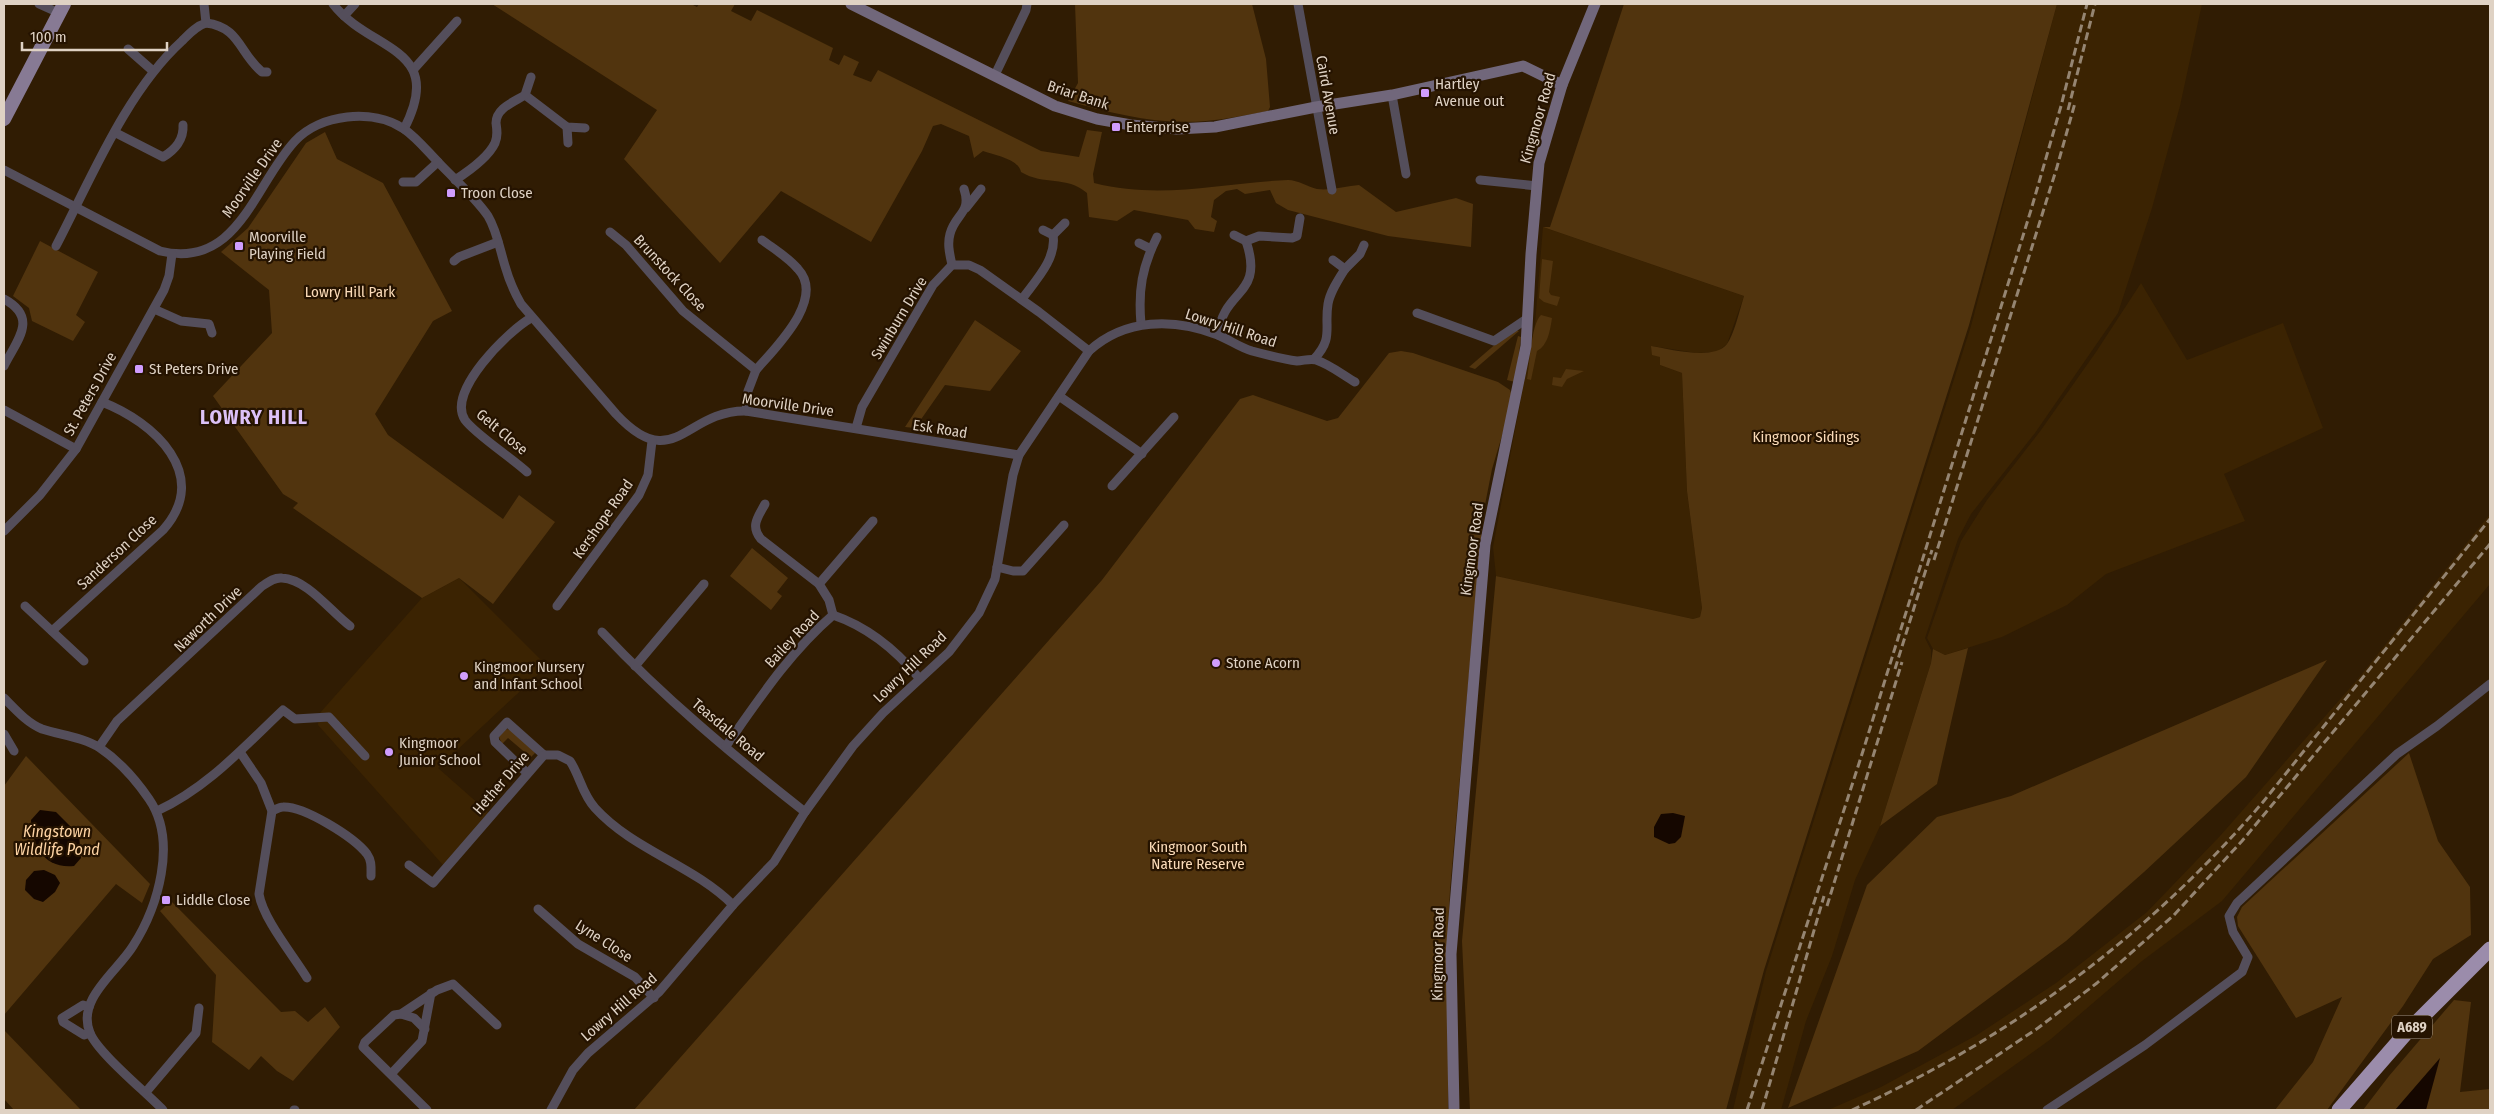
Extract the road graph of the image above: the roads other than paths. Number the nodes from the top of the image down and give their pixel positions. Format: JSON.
{"nodes":[{"id":1,"x":39,"y":4,"type":"edge"},
{"id":2,"x":204,"y":4,"type":"edge"},
{"id":3,"x":333,"y":4,"type":"edge"},
{"id":4,"x":355,"y":4,"type":"edge"},
{"id":5,"x":851,"y":4,"type":"edge"},
{"id":6,"x":1027,"y":4,"type":"edge"},
{"id":7,"x":1298,"y":4,"type":"edge"},
{"id":8,"x":1595,"y":4,"type":"edge"},
{"id":9,"x":61,"y":8,"type":"edge"},
{"id":10,"x":344,"y":16,"type":"junction"},
{"id":11,"x":457,"y":21,"type":"dead end"},
{"id":12,"x":206,"y":23,"type":"junction"},
{"id":13,"x":128,"y":49,"type":"dead end"},
{"id":14,"x":413,"y":70,"type":"junction"},
{"id":15,"x":154,"y":71,"type":"junction"},
{"id":16,"x":267,"y":72,"type":"dead end"},
{"id":17,"x":995,"y":75,"type":"junction"},
{"id":18,"x":531,"y":77,"type":"dead end"},
{"id":19,"x":1562,"y":85,"type":"junction"},
{"id":20,"x":525,"y":94,"type":"junction"},
{"id":21,"x":1392,"y":95,"type":"junction"},
{"id":22,"x":1316,"y":107,"type":"junction"},
{"id":23,"x":4,"y":119,"type":"edge"},
{"id":24,"x":183,"y":125,"type":"dead end"},
{"id":25,"x":567,"y":127,"type":"junction"},
{"id":26,"x":585,"y":128,"type":"dead end"},
{"id":27,"x":404,"y":129,"type":"junction"},
{"id":28,"x":116,"y":132,"type":"junction"},
{"id":29,"x":568,"y":143,"type":"dead end"},
{"id":30,"x":438,"y":162,"type":"junction"},
{"id":31,"x":4,"y":170,"type":"edge"},
{"id":32,"x":1406,"y":174,"type":"dead end"},
{"id":33,"x":456,"y":180,"type":"junction"},
{"id":34,"x":1480,"y":180,"type":"dead end"},
{"id":35,"x":403,"y":182,"type":"dead end"},
{"id":36,"x":1537,"y":186,"type":"junction"},
{"id":37,"x":964,"y":189,"type":"dead end"},
{"id":38,"x":981,"y":190,"type":"dead end"},
{"id":39,"x":1332,"y":190,"type":"dead end"},
{"id":40,"x":76,"y":207,"type":"junction"},
{"id":41,"x":966,"y":208,"type":"junction"},
{"id":42,"x":1300,"y":218,"type":"dead end"},
{"id":43,"x":1065,"y":223,"type":"dead end"},
{"id":44,"x":1043,"y":230,"type":"dead end"},
{"id":45,"x":610,"y":232,"type":"dead end"},
{"id":46,"x":1053,"y":235,"type":"junction"},
{"id":47,"x":1234,"y":235,"type":"dead end"},
{"id":48,"x":1157,"y":237,"type":"dead end"},
{"id":49,"x":762,"y":240,"type":"dead end"},
{"id":50,"x":1246,"y":241,"type":"junction"},
{"id":51,"x":498,"y":242,"type":"junction"},
{"id":52,"x":1139,"y":243,"type":"dead end"},
{"id":53,"x":1364,"y":245,"type":"dead end"},
{"id":54,"x":56,"y":246,"type":"dead end"},
{"id":55,"x":1151,"y":249,"type":"junction"},
{"id":56,"x":172,"y":254,"type":"junction"},
{"id":57,"x":1333,"y":260,"type":"dead end"},
{"id":58,"x":454,"y":261,"type":"dead end"},
{"id":59,"x":952,"y":265,"type":"junction"},
{"id":60,"x":1345,"y":269,"type":"junction"},
{"id":61,"x":4,"y":299,"type":"edge"},
{"id":62,"x":1022,"y":299,"type":"junction"},
{"id":63,"x":154,"y":308,"type":"junction"},
{"id":64,"x":1417,"y":312,"type":"dead end"},
{"id":65,"x":531,"y":318,"type":"junction"},
{"id":66,"x":1528,"y":318,"type":"junction"},
{"id":67,"x":1141,"y":324,"type":"junction"},
{"id":68,"x":212,"y":333,"type":"dead end"},
{"id":69,"x":1218,"y":335,"type":"junction"},
{"id":70,"x":1089,"y":351,"type":"junction"},
{"id":71,"x":1314,"y":359,"type":"junction"},
{"id":72,"x":4,"y":366,"type":"edge"},
{"id":73,"x":756,"y":370,"type":"junction"},
{"id":74,"x":1355,"y":382,"type":"dead end"},
{"id":75,"x":1058,"y":396,"type":"junction"},
{"id":76,"x":102,"y":402,"type":"junction"},
{"id":77,"x":4,"y":410,"type":"edge"},
{"id":78,"x":746,"y":411,"type":"junction"},
{"id":79,"x":1174,"y":417,"type":"dead end"},
{"id":80,"x":856,"y":428,"type":"junction"},
{"id":81,"x":652,"y":441,"type":"junction"},
{"id":82,"x":76,"y":449,"type":"junction"},
{"id":83,"x":1142,"y":454,"type":"junction"},
{"id":84,"x":1020,"y":455,"type":"junction"},
{"id":85,"x":527,"y":472,"type":"dead end"},
{"id":86,"x":1112,"y":486,"type":"dead end"},
{"id":87,"x":765,"y":504,"type":"dead end"},
{"id":88,"x":873,"y":521,"type":"dead end"},
{"id":89,"x":1064,"y":525,"type":"dead end"},
{"id":90,"x":4,"y":530,"type":"edge"},
{"id":91,"x":997,"y":567,"type":"junction"},
{"id":92,"x":704,"y":584,"type":"dead end"},
{"id":93,"x":819,"y":584,"type":"junction"},
{"id":94,"x":25,"y":606,"type":"dead end"},
{"id":95,"x":557,"y":606,"type":"dead end"},
{"id":96,"x":833,"y":615,"type":"junction"},
{"id":97,"x":350,"y":626,"type":"dead end"},
{"id":98,"x":52,"y":631,"type":"junction"},
{"id":99,"x":602,"y":632,"type":"dead end"},
{"id":100,"x":84,"y":661,"type":"dead end"},
{"id":101,"x":635,"y":666,"type":"junction"},
{"id":102,"x":919,"y":678,"type":"junction"},
{"id":103,"x":2490,"y":684,"type":"edge"},
{"id":104,"x":4,"y":698,"type":"edge"},
{"id":105,"x":4,"y":734,"type":"edge"},
{"id":106,"x":726,"y":746,"type":"junction"},
{"id":107,"x":99,"y":747,"type":"junction"},
{"id":108,"x":14,"y":751,"type":"dead end"},
{"id":109,"x":240,"y":752,"type":"junction"},
{"id":110,"x":544,"y":755,"type":"junction"},
{"id":111,"x":365,"y":756,"type":"dead end"},
{"id":112,"x":528,"y":773,"type":"junction"},
{"id":113,"x":157,"y":811,"type":"junction"},
{"id":114,"x":272,"y":811,"type":"junction"},
{"id":115,"x":805,"y":812,"type":"junction"},
{"id":116,"x":409,"y":865,"type":"dead end"},
{"id":117,"x":374,"y":871,"type":"dead end"},
{"id":118,"x":733,"y":904,"type":"junction"},
{"id":119,"x":538,"y":909,"type":"dead end"},
{"id":120,"x":2490,"y":949,"type":"edge"},
{"id":121,"x":307,"y":978,"type":"dead end"},
{"id":122,"x":431,"y":993,"type":"junction"},
{"id":123,"x":654,"y":998,"type":"junction"},
{"id":124,"x":89,"y":1007,"type":"junction"},
{"id":125,"x":200,"y":1008,"type":"dead end"},
{"id":126,"x":401,"y":1014,"type":"junction"},
{"id":127,"x":497,"y":1025,"type":"dead end"},
{"id":128,"x":425,"y":1029,"type":"junction"},
{"id":129,"x":90,"y":1033,"type":"junction"},
{"id":130,"x":391,"y":1074,"type":"junction"},
{"id":131,"x":146,"y":1092,"type":"junction"},
{"id":132,"x":423,"y":1109,"type":"edge"},
{"id":133,"x":163,"y":1110,"type":"edge"},
{"id":134,"x":551,"y":1110,"type":"edge"},
{"id":135,"x":1454,"y":1110,"type":"edge"},
{"id":136,"x":2047,"y":1110,"type":"edge"},
{"id":137,"x":2339,"y":1110,"type":"edge"}],
"edges":[{"from":1,"to":9,"type":"street"},
{"from":2,"to":12,"type":"street"},
{"from":3,"to":10,"type":"street"},
{"from":4,"to":10,"type":"street"},
{"from":5,"to":17,"type":"street","name":"Briar Bank"},
{"from":6,"to":17,"type":"street"},
{"from":7,"to":22,"type":"street","name":"Caird Avenue"},
{"from":8,"to":19,"type":"street","name":"Kingmoor Road"},
{"from":9,"to":23,"type":"main road"},
{"from":10,"to":14,"type":"street"},
{"from":11,"to":14,"type":"street"},
{"from":12,"to":15,"type":"street"},
{"from":12,"to":16,"type":"street"},
{"from":13,"to":15,"type":"street"},
{"from":14,"to":27,"type":"street"},
{"from":15,"to":28,"type":"street"},
{"from":17,"to":22,"type":"street","name":"Briar Bank"},
{"from":18,"to":20,"type":"street"},
{"from":19,"to":21,"type":"street","name":"Briar Bank"},
{"from":19,"to":36,"type":"street","name":"Kingmoor Road"},
{"from":20,"to":25,"type":"street"},
{"from":20,"to":33,"type":"street"},
{"from":21,"to":22,"type":"street","name":"Briar Bank"},
{"from":21,"to":32,"type":"street"},
{"from":22,"to":39,"type":"street","name":"Caird Avenue"},
{"from":24,"to":28,"type":"street"},
{"from":25,"to":26,"type":"street"},
{"from":25,"to":29,"type":"street"},
{"from":27,"to":30,"type":"street","name":"Moorville Drive"},
{"from":27,"to":56,"type":"street","name":"Moorville Drive"},
{"from":28,"to":40,"type":"street"},
{"from":30,"to":33,"type":"street","name":"Moorville Drive"},
{"from":30,"to":35,"type":"street"},
{"from":31,"to":40,"type":"street","name":"Moorville Drive"},
{"from":33,"to":51,"type":"street","name":"Moorville Drive"},
{"from":34,"to":36,"type":"street"},
{"from":36,"to":66,"type":"street","name":"Kingmoor Road"},
{"from":37,"to":41,"type":"street"},
{"from":38,"to":41,"type":"street"},
{"from":40,"to":54,"type":"street"},
{"from":40,"to":56,"type":"street","name":"Moorville Drive"},
{"from":41,"to":59,"type":"street"},
{"from":42,"to":50,"type":"street"},
{"from":43,"to":46,"type":"street"},
{"from":44,"to":46,"type":"street"},
{"from":45,"to":73,"type":"street","name":"Brunstock Close"},
{"from":46,"to":62,"type":"street"},
{"from":47,"to":50,"type":"street"},
{"from":48,"to":55,"type":"street"},
{"from":49,"to":73,"type":"street"},
{"from":50,"to":69,"type":"street"},
{"from":51,"to":58,"type":"street"},
{"from":51,"to":65,"type":"street","name":"Moorville Drive"},
{"from":52,"to":55,"type":"street"},
{"from":53,"to":60,"type":"street"},
{"from":55,"to":67,"type":"street"},
{"from":56,"to":63,"type":"street","name":"St. Peters Drive"},
{"from":57,"to":60,"type":"street"},
{"from":59,"to":62,"type":"street"},
{"from":59,"to":80,"type":"street","name":"Swinburn Drive"},
{"from":60,"to":71,"type":"street"},
{"from":61,"to":72,"type":"street"},
{"from":62,"to":70,"type":"street"},
{"from":63,"to":68,"type":"street"},
{"from":63,"to":76,"type":"street","name":"St. Peters Drive"},
{"from":64,"to":66,"type":"street"},
{"from":65,"to":81,"type":"street","name":"Moorville Drive"},
{"from":65,"to":85,"type":"street","name":"Gelt Close"},
{"from":66,"to":135,"type":"street","name":"Kingmoor Road"},
{"from":67,"to":69,"type":"street","name":"Lowry Hill Road"},
{"from":67,"to":70,"type":"street","name":"Lowry Hill Road"},
{"from":69,"to":71,"type":"street","name":"Lowry Hill Road"},
{"from":70,"to":75,"type":"street","name":"Lowry Hill Road"},
{"from":71,"to":74,"type":"street","name":"Lowry Hill Road"},
{"from":73,"to":78,"type":"street"},
{"from":75,"to":83,"type":"street"},
{"from":75,"to":84,"type":"street","name":"Lowry Hill Road"},
{"from":76,"to":82,"type":"street","name":"St. Peters Drive"},
{"from":76,"to":98,"type":"street","name":"Sanderson Close"},
{"from":77,"to":82,"type":"street"},
{"from":78,"to":80,"type":"street","name":"Moorville Drive"},
{"from":78,"to":81,"type":"street","name":"Moorville Drive"},
{"from":79,"to":83,"type":"street"},
{"from":80,"to":84,"type":"street","name":"Esk Road"},
{"from":81,"to":95,"type":"street","name":"Kershope Road"},
{"from":82,"to":90,"type":"street","name":"St. Peters Drive"},
{"from":83,"to":86,"type":"street"},
{"from":84,"to":91,"type":"street","name":"Lowry Hill Road"},
{"from":87,"to":93,"type":"street"},
{"from":88,"to":93,"type":"street"},
{"from":89,"to":91,"type":"street"},
{"from":91,"to":102,"type":"street","name":"Lowry Hill Road"},
{"from":92,"to":101,"type":"street"},
{"from":93,"to":96,"type":"street"},
{"from":94,"to":98,"type":"street"},
{"from":96,"to":102,"type":"street","name":"Bailey Road"},
{"from":96,"to":106,"type":"street","name":"Bailey Road"},
{"from":97,"to":107,"type":"street","name":"Naworth Drive"},
{"from":98,"to":100,"type":"street"},
{"from":99,"to":101,"type":"street","name":"Teasdale Road"},
{"from":101,"to":106,"type":"street","name":"Teasdale Road"},
{"from":102,"to":115,"type":"street","name":"Lowry Hill Road"},
{"from":103,"to":136,"type":"street"},
{"from":104,"to":107,"type":"street"},
{"from":105,"to":108,"type":"street"},
{"from":106,"to":115,"type":"street","name":"Teasdale Road"},
{"from":107,"to":113,"type":"street"},
{"from":109,"to":111,"type":"street"},
{"from":109,"to":113,"type":"street"},
{"from":109,"to":114,"type":"street"},
{"from":110,"to":112,"type":"street","name":"Hether Drive"},
{"from":110,"to":112,"type":"street"},
{"from":110,"to":118,"type":"street","name":"Hether Drive"},
{"from":112,"to":116,"type":"street","name":"Hether Drive"},
{"from":113,"to":124,"type":"street"},
{"from":114,"to":117,"type":"street"},
{"from":114,"to":121,"type":"street"},
{"from":115,"to":118,"type":"street","name":"Lowry Hill Road"},
{"from":118,"to":123,"type":"street","name":"Lowry Hill Road"},
{"from":119,"to":123,"type":"street","name":"Lyne Close"},
{"from":120,"to":137,"type":"highway","number":"A689"},
{"from":122,"to":126,"type":"street"},
{"from":122,"to":127,"type":"street"},
{"from":122,"to":128,"type":"street"},
{"from":123,"to":134,"type":"street","name":"Lowry Hill Road"},
{"from":124,"to":129,"type":"street"},
{"from":124,"to":129,"type":"street"},
{"from":125,"to":131,"type":"street"},
{"from":126,"to":128,"type":"street"},
{"from":126,"to":130,"type":"street"},
{"from":128,"to":130,"type":"street"},
{"from":129,"to":131,"type":"street"},
{"from":130,"to":132,"type":"street"},
{"from":131,"to":133,"type":"street"}]}
